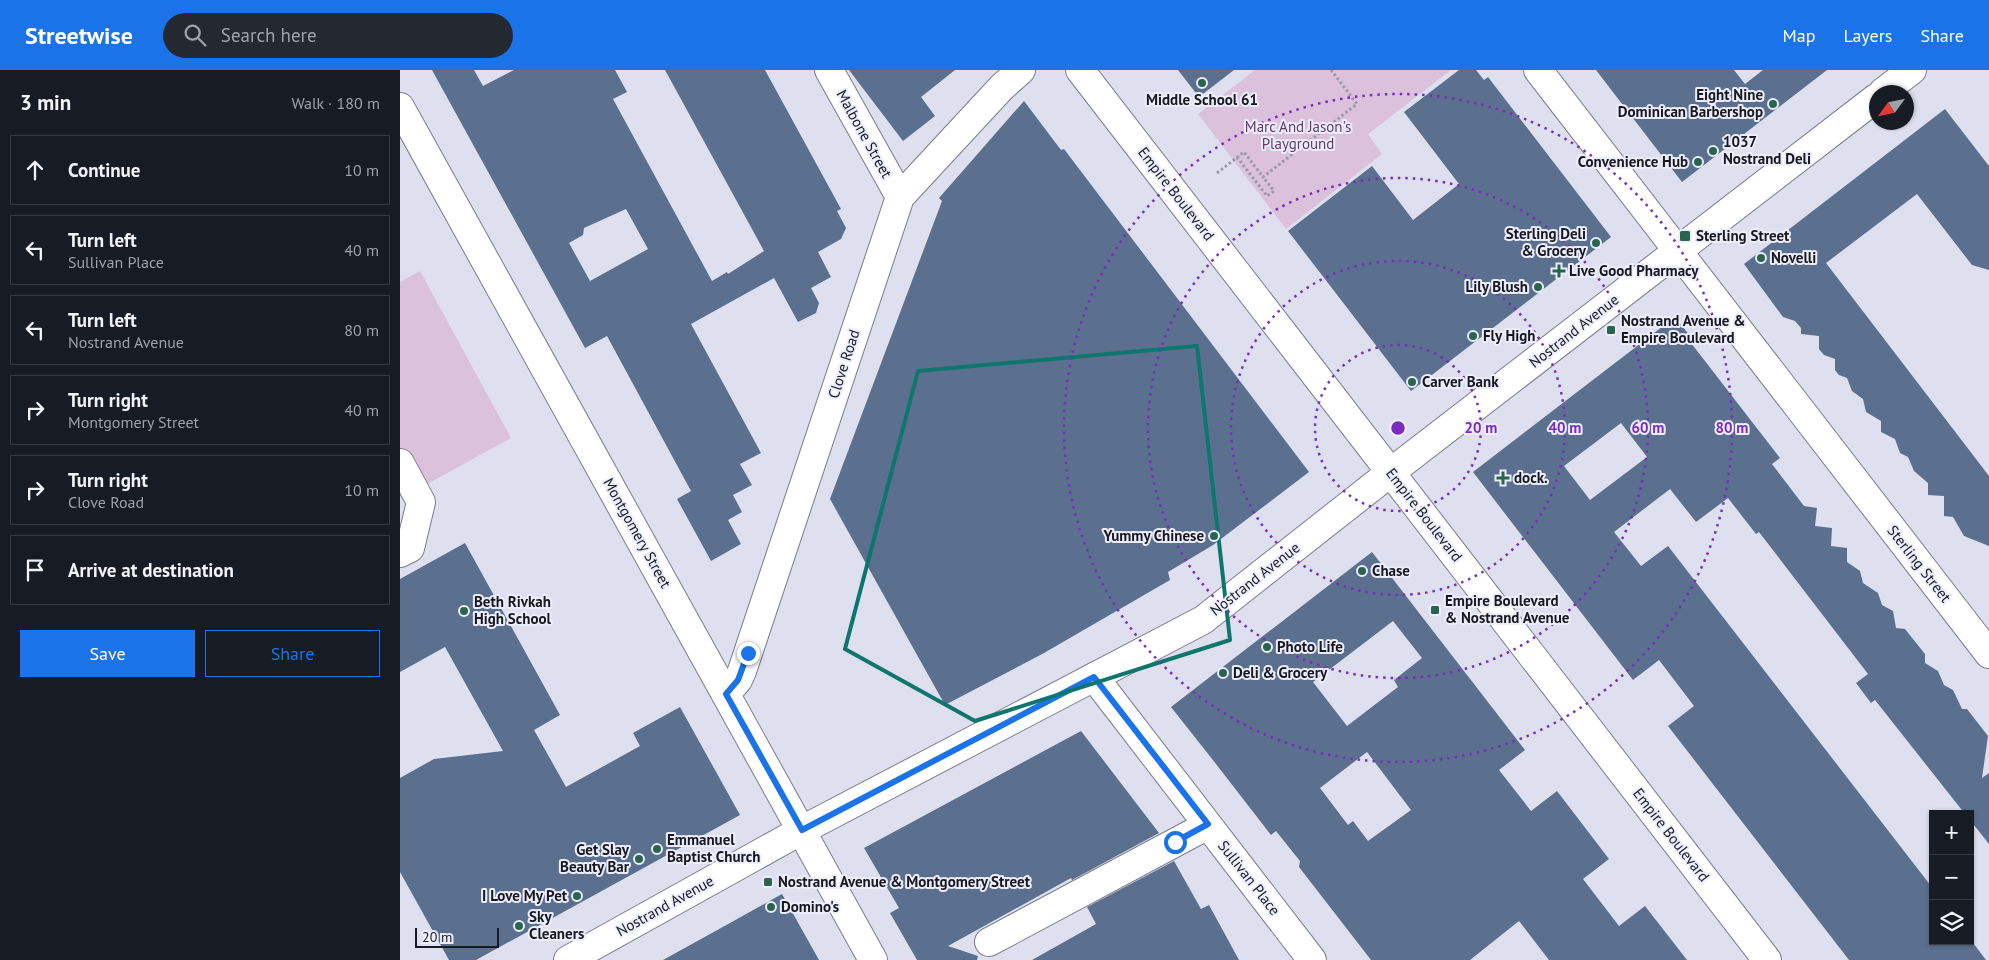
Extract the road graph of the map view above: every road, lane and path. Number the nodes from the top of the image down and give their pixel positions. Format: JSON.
{"nodes":[{"id":1,"x":829,"y":70,"type":"edge"},
{"id":2,"x":1022,"y":70,"type":"edge"},
{"id":3,"x":1080,"y":70,"type":"edge"},
{"id":4,"x":1331,"y":70,"type":"edge"},
{"id":5,"x":1538,"y":70,"type":"edge"},
{"id":6,"x":1912,"y":70,"type":"edge"},
{"id":7,"x":1892,"y":85,"type":"edge"},
{"id":8,"x":1869,"y":103,"type":"edge"},
{"id":9,"x":400,"y":107,"type":"edge"},
{"id":10,"x":1237,"y":157,"type":"junction"},
{"id":11,"x":1217,"y":173,"type":"dead end"},
{"id":12,"x":1263,"y":177,"type":"junction"},
{"id":13,"x":900,"y":198,"type":"junction"},
{"id":14,"x":1678,"y":251,"type":"junction"},
{"id":15,"x":400,"y":463,"type":"edge"},
{"id":16,"x":1391,"y":472,"type":"junction"},
{"id":17,"x":400,"y":553,"type":"edge"},
{"id":18,"x":1989,"y":654,"type":"edge"},
{"id":19,"x":1094,"y":677,"type":"junction"},
{"id":20,"x":726,"y":694,"type":"junction"},
{"id":21,"x":1208,"y":824,"type":"junction"},
{"id":22,"x":802,"y":830,"type":"junction"},
{"id":23,"x":989,"y":942,"type":"dead end"},
{"id":24,"x":568,"y":960,"type":"edge"},
{"id":25,"x":873,"y":960,"type":"edge"},
{"id":26,"x":1312,"y":960,"type":"edge"},
{"id":27,"x":1767,"y":960,"type":"edge"}],
"edges":[{"from":1,"to":13,"type":"main road","name":"Malbone Street"},
{"from":2,"to":13,"type":"main road","name":"Clove Road"},
{"from":3,"to":16,"type":"main road","name":"Empire Boulevard"},
{"from":4,"to":12,"type":"path"},
{"from":5,"to":14,"type":"main road","name":"Sterling Street"},
{"from":6,"to":7,"type":"main road"},
{"from":8,"to":14,"type":"main road","name":"Nostrand Avenue"},
{"from":9,"to":20,"type":"main road","name":"Montgomery Street"},
{"from":10,"to":11,"type":"path"},
{"from":10,"to":12,"type":"path"},
{"from":10,"to":12,"type":"path"},
{"from":13,"to":20,"type":"main road","name":"Clove Road"},
{"from":14,"to":16,"type":"main road","name":"Nostrand Avenue"},
{"from":14,"to":18,"type":"main road","name":"Sterling Street"},
{"from":15,"to":17,"type":"main road"},
{"from":16,"to":19,"type":"main road","name":"Nostrand Avenue"},
{"from":16,"to":27,"type":"main road","name":"Empire Boulevard"},
{"from":19,"to":21,"type":"main road","name":"Sullivan Place"},
{"from":19,"to":22,"type":"main road","name":"Nostrand Avenue"},
{"from":20,"to":22,"type":"main road","name":"Montgomery Street"},
{"from":21,"to":23,"type":"main road"},
{"from":21,"to":26,"type":"main road","name":"Sullivan Place"},
{"from":22,"to":24,"type":"main road","name":"Nostrand Avenue"},
{"from":22,"to":25,"type":"main road","name":"Montgomery Street"}]}
